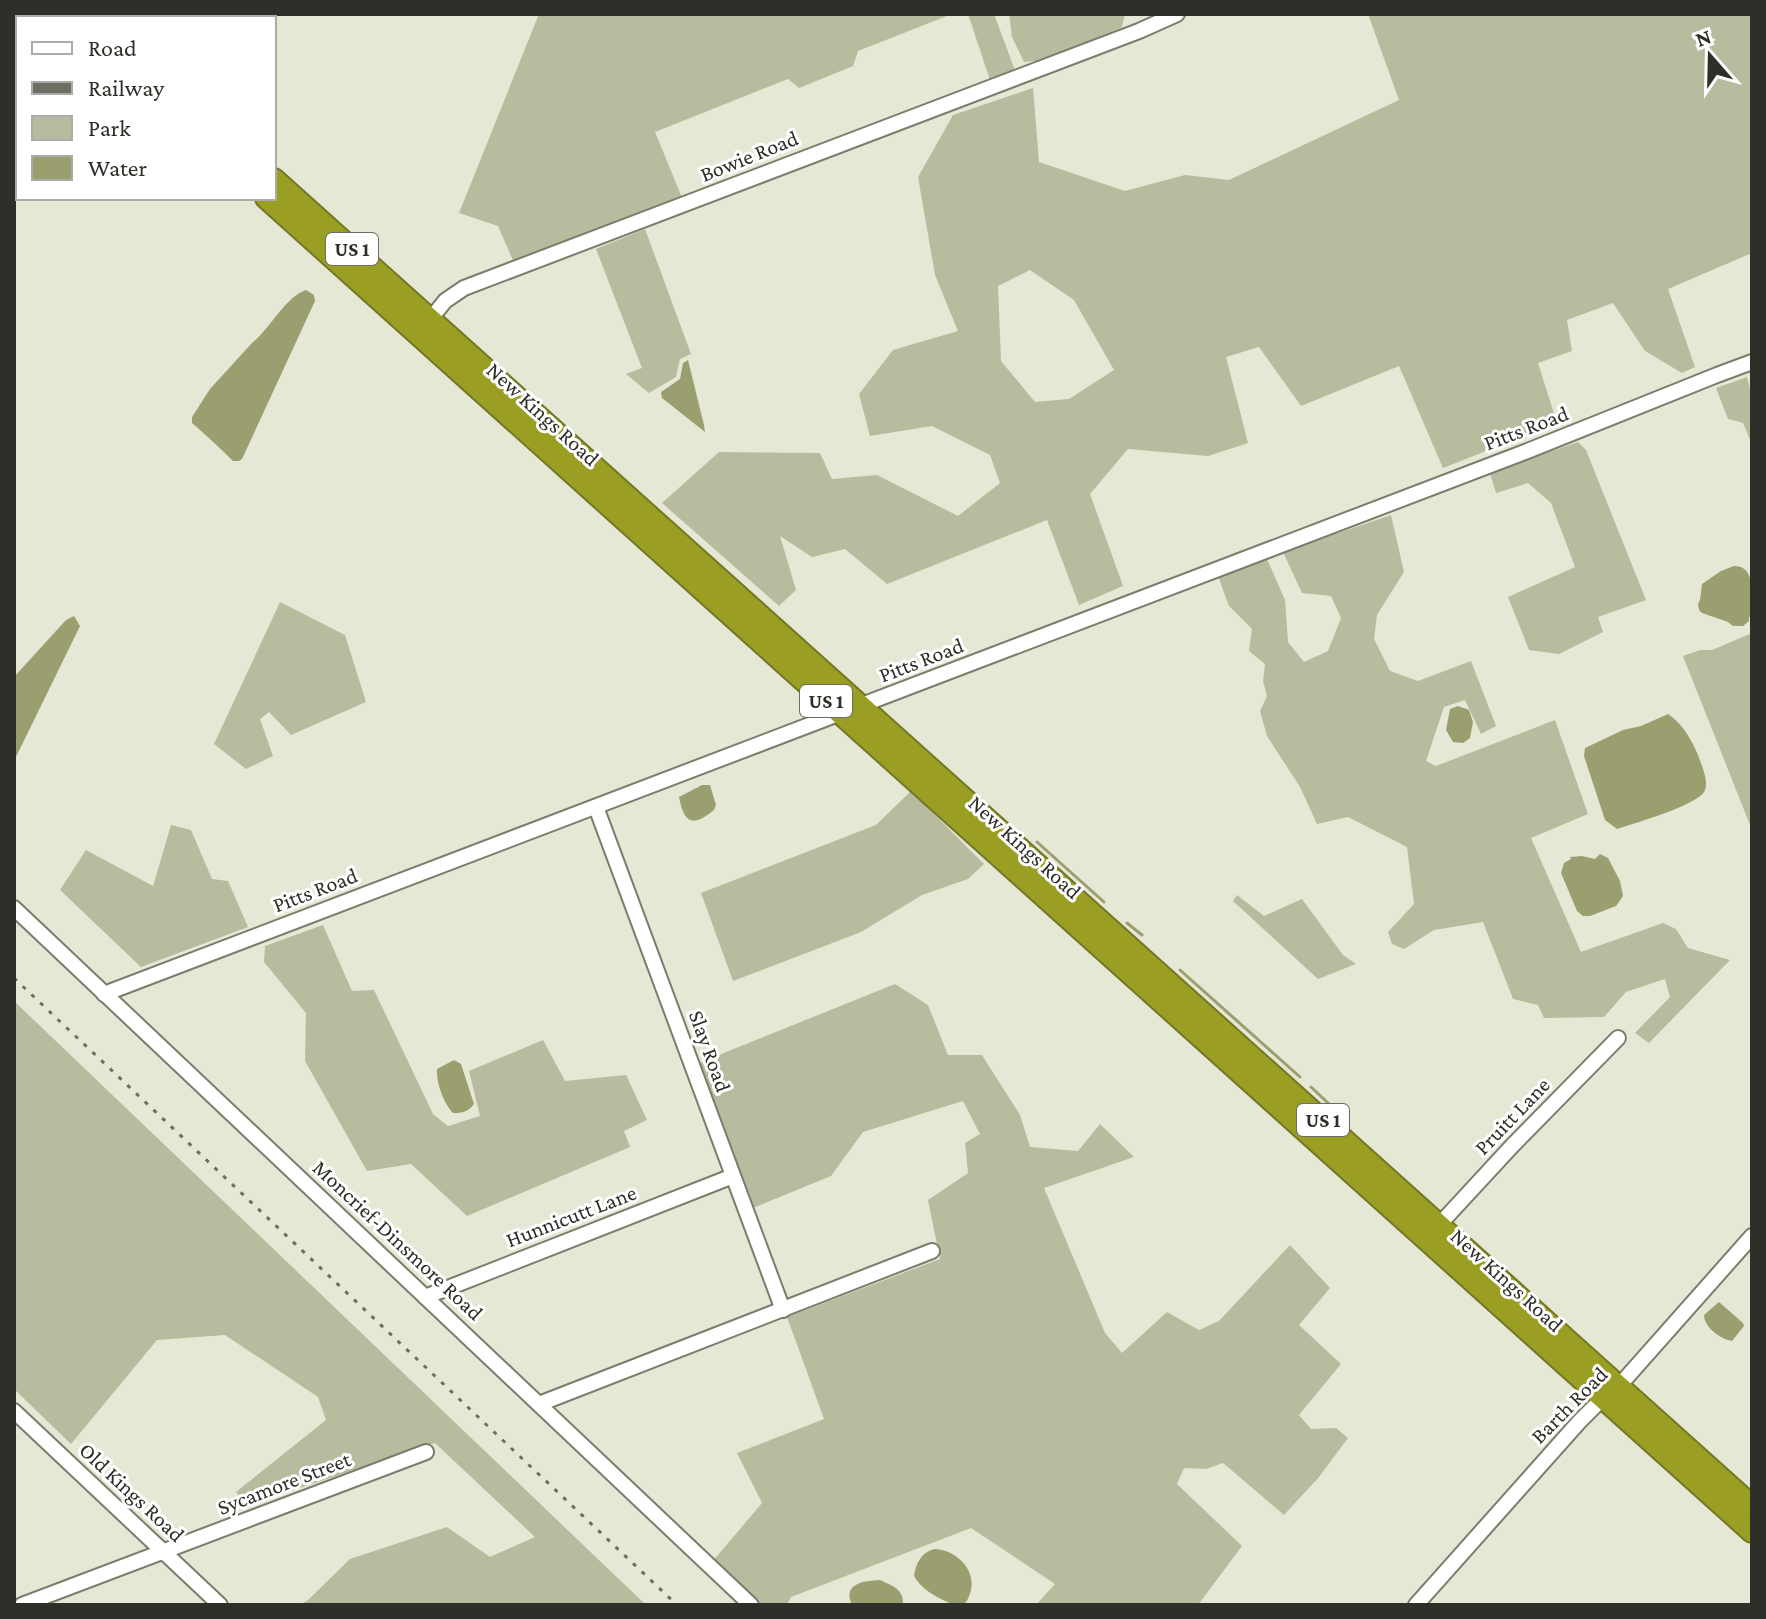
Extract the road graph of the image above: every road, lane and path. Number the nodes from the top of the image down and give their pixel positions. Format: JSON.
{"nodes":[{"id":1,"x":1177,"y":14,"type":"edge"},
{"id":2,"x":276,"y":181,"type":"edge"},
{"id":3,"x":269,"y":200,"type":"edge"},
{"id":4,"x":368,"y":276,"type":"junction"},
{"id":5,"x":424,"y":327,"type":"junction"},
{"id":6,"x":1752,"y":362,"type":"edge"},
{"id":7,"x":634,"y":515,"type":"junction"},
{"id":8,"x":862,"y":706,"type":"junction"},
{"id":9,"x":841,"y":714,"type":"junction"},
{"id":10,"x":596,"y":807,"type":"junction"},
{"id":11,"x":14,"y":908,"type":"edge"},
{"id":12,"x":1104,"y":937,"type":"junction"},
{"id":13,"x":104,"y":994,"type":"junction"},
{"id":14,"x":1618,"y":1038,"type":"dead end"},
{"id":15,"x":1357,"y":1164,"type":"junction"},
{"id":16,"x":733,"y":1176,"type":"junction"},
{"id":17,"x":1439,"y":1225,"type":"junction"},
{"id":18,"x":1752,"y":1236,"type":"edge"},
{"id":19,"x":932,"y":1251,"type":"dead end"},
{"id":20,"x":425,"y":1297,"type":"junction"},
{"id":21,"x":783,"y":1310,"type":"junction"},
{"id":22,"x":1611,"y":1392,"type":"junction"},
{"id":23,"x":539,"y":1404,"type":"junction"},
{"id":24,"x":14,"y":1411,"type":"edge"},
{"id":25,"x":426,"y":1452,"type":"dead end"},
{"id":26,"x":1752,"y":1506,"type":"edge"},
{"id":27,"x":1752,"y":1532,"type":"edge"},
{"id":28,"x":162,"y":1551,"type":"junction"},
{"id":29,"x":41,"y":1602,"type":"edge"},
{"id":30,"x":22,"y":1605,"type":"edge"},
{"id":31,"x":220,"y":1605,"type":"edge"},
{"id":32,"x":751,"y":1605,"type":"edge"},
{"id":33,"x":1416,"y":1605,"type":"edge"}],
"edges":[{"from":1,"to":5,"type":"street","name":"Bowie Road"},
{"from":2,"to":4,"type":"highway","name":"New Kings Road","number":"US 1"},
{"from":3,"to":4,"type":"highway","name":"New Kings Road","number":"US 1"},
{"from":4,"to":5,"type":"highway","name":"New Kings Road","number":"US 1"},
{"from":5,"to":7,"type":"highway","name":"New Kings Road","number":"US 1"},
{"from":6,"to":8,"type":"street","name":"Pitts Road"},
{"from":7,"to":8,"type":"highway","name":"New Kings Road","number":"US 1"},
{"from":7,"to":9,"type":"highway","name":"New Kings Road","number":"US 1"},
{"from":8,"to":9,"type":"street","name":"Pitts Road"},
{"from":8,"to":12,"type":"highway","name":"New Kings Road","number":"US 1"},
{"from":9,"to":10,"type":"street","name":"Pitts Road"},
{"from":9,"to":12,"type":"highway","name":"New Kings Road","number":"US 1"},
{"from":10,"to":13,"type":"street","name":"Pitts Road"},
{"from":10,"to":16,"type":"street","name":"Slay Road"},
{"from":11,"to":13,"type":"street","name":"Moncrief-Dinsmore Road"},
{"from":12,"to":15,"type":"highway","name":"New Kings Road","number":"US 1"},
{"from":13,"to":20,"type":"street","name":"Moncrief-Dinsmore Road"},
{"from":14,"to":17,"type":"street","name":"Pruitt Lane"},
{"from":15,"to":17,"type":"highway","name":"New Kings Road","number":"US 1"},
{"from":15,"to":22,"type":"highway","name":"New Kings Road","number":"US 1"},
{"from":16,"to":20,"type":"street","name":"Hunnicutt Lane"},
{"from":16,"to":21,"type":"street","name":"Slay Road"},
{"from":17,"to":22,"type":"highway","name":"New Kings Road","number":"US 1"},
{"from":18,"to":22,"type":"street","name":"Barth Road"},
{"from":19,"to":21,"type":"street"},
{"from":20,"to":23,"type":"street","name":"Moncrief-Dinsmore Road"},
{"from":21,"to":23,"type":"street"},
{"from":22,"to":26,"type":"highway","name":"New Kings Road","number":"US 1"},
{"from":22,"to":27,"type":"highway","name":"New Kings Road","number":"US 1"},
{"from":22,"to":33,"type":"street","name":"Barth Road"},
{"from":23,"to":32,"type":"street","name":"Moncrief-Dinsmore Road"},
{"from":24,"to":28,"type":"street","name":"Old Kings Road"},
{"from":25,"to":28,"type":"street","name":"Sycamore Street"},
{"from":28,"to":29,"type":"street","name":"Sycamore Street"},
{"from":28,"to":31,"type":"street","name":"Old Kings Road"},
{"from":29,"to":30,"type":"street","name":"Sycamore Street"}]}
